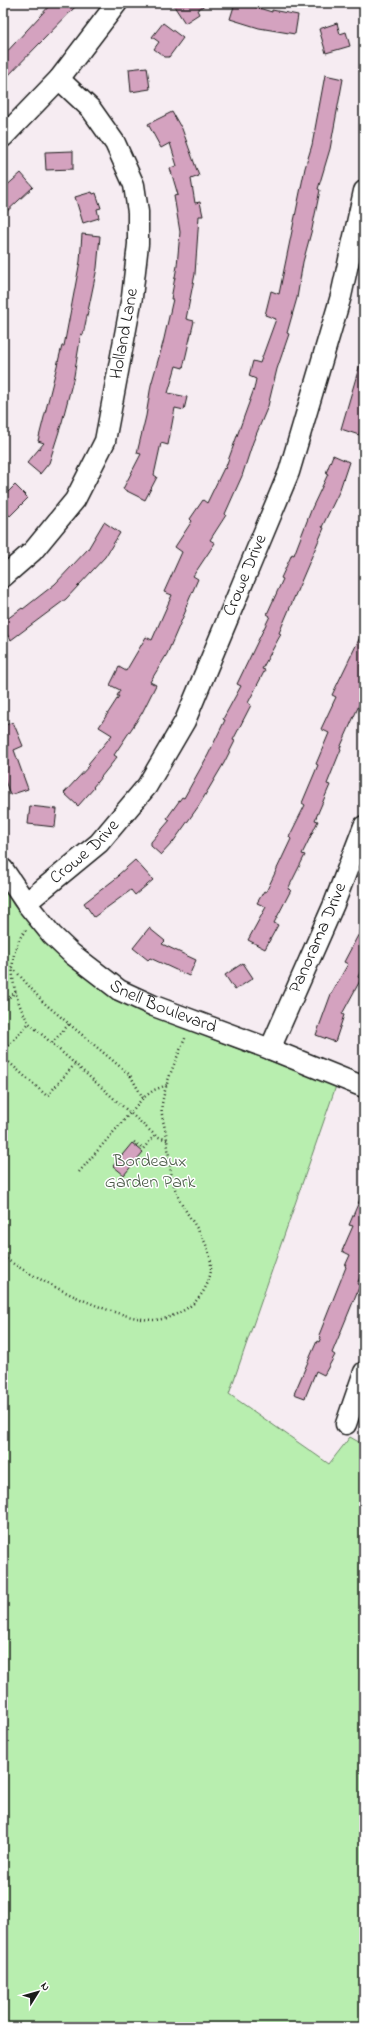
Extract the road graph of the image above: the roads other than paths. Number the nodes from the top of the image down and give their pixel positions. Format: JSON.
{"nodes":[{"id":1,"x":117,"y":3,"type":"edge"},
{"id":2,"x":59,"y":79,"type":"junction"},
{"id":3,"x":3,"y":137,"type":"edge"},
{"id":4,"x":364,"y":191,"type":"edge"},
{"id":5,"x":3,"y":577,"type":"edge"},
{"id":6,"x":364,"y":826,"type":"edge"},
{"id":7,"x":3,"y":869,"type":"edge"},
{"id":8,"x":26,"y":903,"type":"junction"},
{"id":9,"x":270,"y":1049,"type":"junction"},
{"id":10,"x":364,"y":1087,"type":"edge"},
{"id":11,"x":364,"y":1372,"type":"edge"},
{"id":12,"x":346,"y":1424,"type":"dead end"}],
"edges":[{"from":1,"to":2,"type":"street"},
{"from":2,"to":3,"type":"street"},
{"from":2,"to":5,"type":"street","name":"Holland Lane"},
{"from":4,"to":8,"type":"street","name":"Crowe Drive"},
{"from":6,"to":9,"type":"street","name":"Panorama Drive"},
{"from":7,"to":8,"type":"street","name":"Snell Boulevard"},
{"from":8,"to":9,"type":"street","name":"Snell Boulevard"},
{"from":9,"to":10,"type":"street","name":"Snell Boulevard"},
{"from":11,"to":12,"type":"street"}]}
